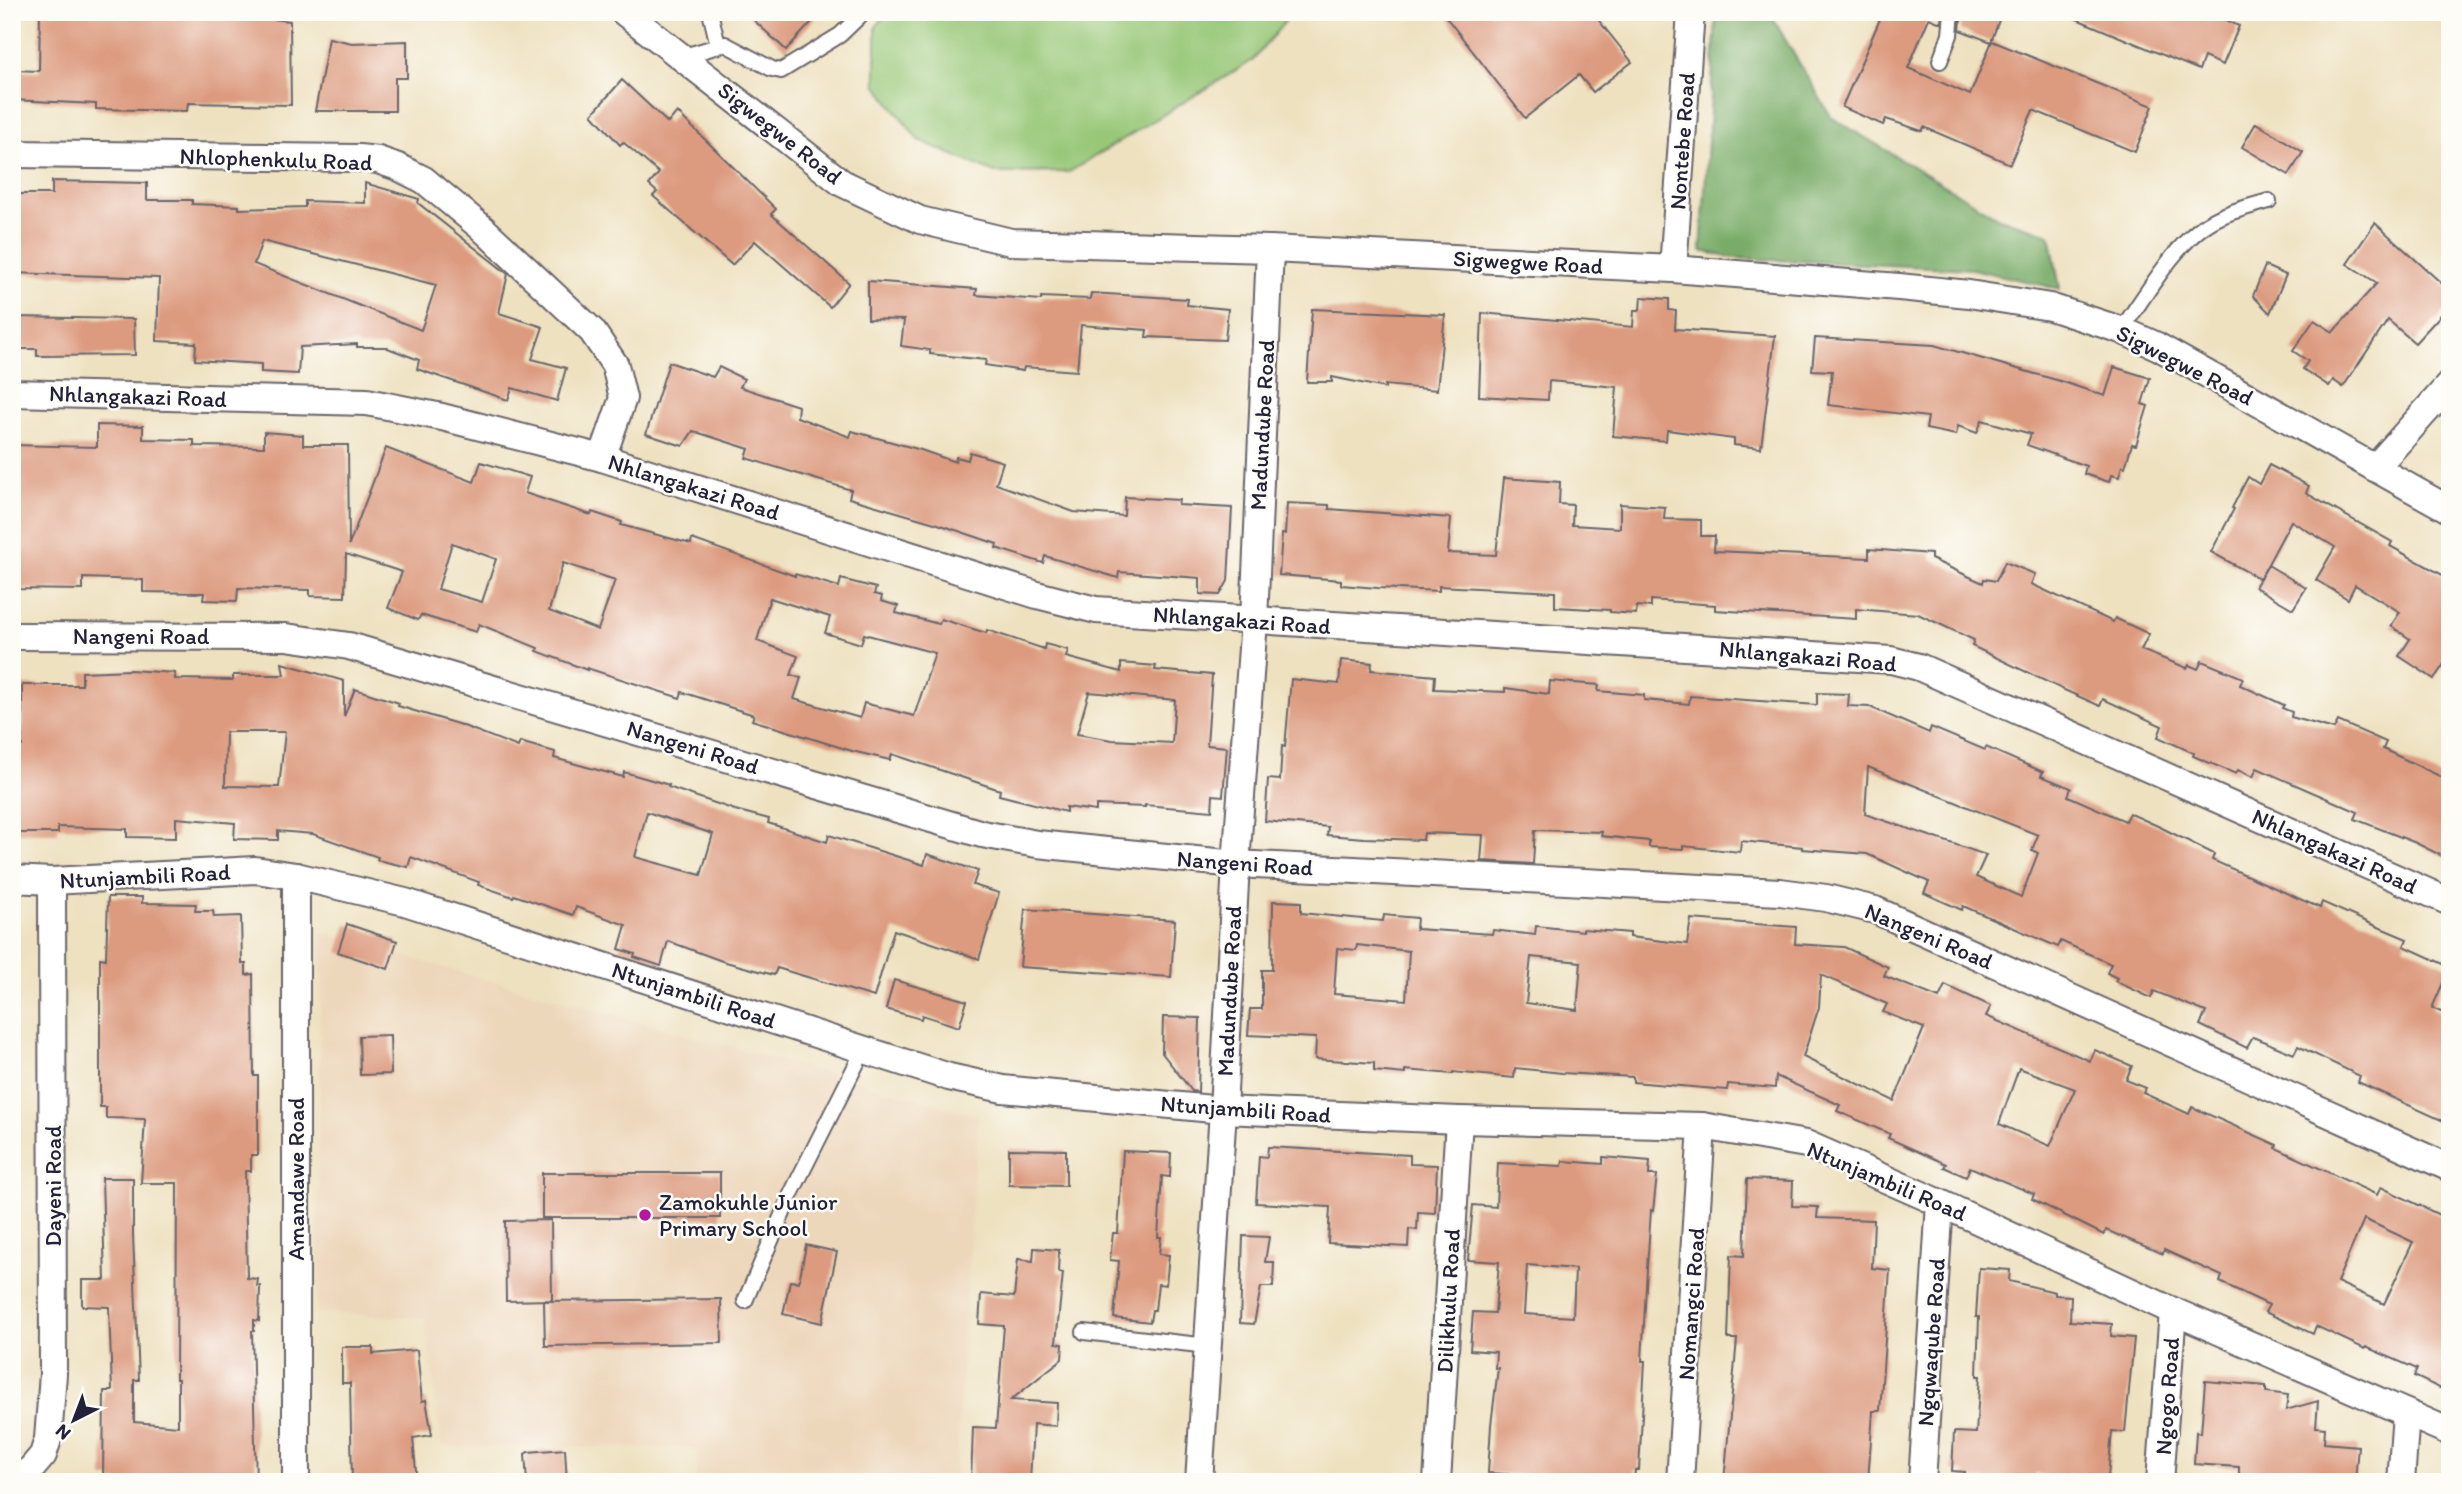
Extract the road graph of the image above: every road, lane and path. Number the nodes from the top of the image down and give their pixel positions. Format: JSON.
{"nodes":[{"id":1,"x":624,"y":12,"type":"edge"},
{"id":2,"x":709,"y":12,"type":"edge"},
{"id":3,"x":864,"y":12,"type":"edge"},
{"id":4,"x":1691,"y":12,"type":"edge"},
{"id":5,"x":1952,"y":12,"type":"edge"},
{"id":6,"x":718,"y":45,"type":"junction"},
{"id":7,"x":681,"y":57,"type":"junction"},
{"id":8,"x":1940,"y":61,"type":"dead end"},
{"id":9,"x":12,"y":153,"type":"edge"},
{"id":10,"x":2269,"y":201,"type":"dead end"},
{"id":11,"x":1270,"y":249,"type":"junction"},
{"id":12,"x":1673,"y":270,"type":"junction"},
{"id":13,"x":2121,"y":330,"type":"junction"},
{"id":14,"x":2450,"y":384,"type":"edge"},
{"id":15,"x":12,"y":393,"type":"edge"},
{"id":16,"x":602,"y":458,"type":"junction"},
{"id":17,"x":2375,"y":468,"type":"junction"},
{"id":18,"x":2450,"y":510,"type":"edge"},
{"id":19,"x":1254,"y":621,"type":"junction"},
{"id":20,"x":12,"y":636,"type":"edge"},
{"id":21,"x":1236,"y":864,"type":"junction"},
{"id":22,"x":296,"y":876,"type":"junction"},
{"id":23,"x":12,"y":879,"type":"edge"},
{"id":24,"x":52,"y":881,"type":"junction"},
{"id":25,"x":2450,"y":902,"type":"edge"},
{"id":26,"x":864,"y":1049,"type":"junction"},
{"id":27,"x":1223,"y":1110,"type":"junction"},
{"id":28,"x":1459,"y":1121,"type":"junction"},
{"id":29,"x":1702,"y":1126,"type":"junction"},
{"id":30,"x":2450,"y":1168,"type":"edge"},
{"id":31,"x":1940,"y":1203,"type":"junction"},
{"id":32,"x":745,"y":1301,"type":"dead end"},
{"id":33,"x":2173,"y":1311,"type":"junction"},
{"id":34,"x":1084,"y":1332,"type":"dead end"},
{"id":35,"x":1208,"y":1346,"type":"junction"},
{"id":36,"x":2406,"y":1413,"type":"junction"},
{"id":37,"x":2450,"y":1432,"type":"edge"},
{"id":38,"x":20,"y":1482,"type":"edge"},
{"id":39,"x":296,"y":1482,"type":"edge"},
{"id":40,"x":1199,"y":1482,"type":"edge"},
{"id":41,"x":1437,"y":1482,"type":"edge"},
{"id":42,"x":1680,"y":1482,"type":"edge"},
{"id":43,"x":1922,"y":1482,"type":"edge"},
{"id":44,"x":2160,"y":1482,"type":"edge"},
{"id":45,"x":2401,"y":1482,"type":"edge"}],
"edges":[{"from":1,"to":7,"type":"street","name":"Sigwegwe Road"},
{"from":2,"to":6,"type":"lane"},
{"from":3,"to":6,"type":"lane"},
{"from":4,"to":12,"type":"street","name":"Nontebe Road"},
{"from":5,"to":8,"type":"lane"},
{"from":6,"to":7,"type":"lane"},
{"from":7,"to":11,"type":"street","name":"Sigwegwe Road"},
{"from":9,"to":16,"type":"street","name":"Nhlophenkulu Road"},
{"from":10,"to":13,"type":"lane"},
{"from":11,"to":12,"type":"street","name":"Sigwegwe Road"},
{"from":11,"to":19,"type":"street","name":"Madundube Road"},
{"from":12,"to":13,"type":"street","name":"Sigwegwe Road"},
{"from":13,"to":17,"type":"street","name":"Sigwegwe Road"},
{"from":14,"to":17,"type":"street"},
{"from":15,"to":16,"type":"street","name":"Nhlangakazi Road"},
{"from":16,"to":19,"type":"street","name":"Nhlangakazi Road"},
{"from":17,"to":18,"type":"street","name":"Sigwegwe Road"},
{"from":19,"to":21,"type":"street","name":"Madundube Road"},
{"from":19,"to":25,"type":"street","name":"Nhlangakazi Road"},
{"from":20,"to":21,"type":"street","name":"Nangeni Road"},
{"from":21,"to":27,"type":"street","name":"Madundube Road"},
{"from":21,"to":30,"type":"street","name":"Nangeni Road"},
{"from":22,"to":24,"type":"street","name":"Ntunjambili Road"},
{"from":22,"to":26,"type":"street","name":"Ntunjambili Road"},
{"from":22,"to":39,"type":"street","name":"Amandawe Road"},
{"from":23,"to":24,"type":"street","name":"Ntunjambili Road"},
{"from":24,"to":38,"type":"street","name":"Dayeni Road"},
{"from":26,"to":27,"type":"street","name":"Ntunjambili Road"},
{"from":26,"to":32,"type":"lane"},
{"from":27,"to":28,"type":"street","name":"Ntunjambili Road"},
{"from":27,"to":35,"type":"street","name":"Madundube Road"},
{"from":28,"to":29,"type":"street","name":"Ntunjambili Road"},
{"from":28,"to":41,"type":"street","name":"Dilikhulu Road"},
{"from":29,"to":31,"type":"street","name":"Ntunjambili Road"},
{"from":29,"to":42,"type":"street","name":"Nomangci Road"},
{"from":31,"to":33,"type":"street","name":"Ntunjambili Road"},
{"from":31,"to":43,"type":"street","name":"Ngqwaqube Road"},
{"from":33,"to":36,"type":"street","name":"Ntunjambili Road"},
{"from":33,"to":44,"type":"street","name":"Ngogo Road"},
{"from":34,"to":35,"type":"lane"},
{"from":35,"to":40,"type":"street","name":"Madundube Road"},
{"from":36,"to":37,"type":"street","name":"Ntunjambili Road"},
{"from":36,"to":45,"type":"street"}]}
